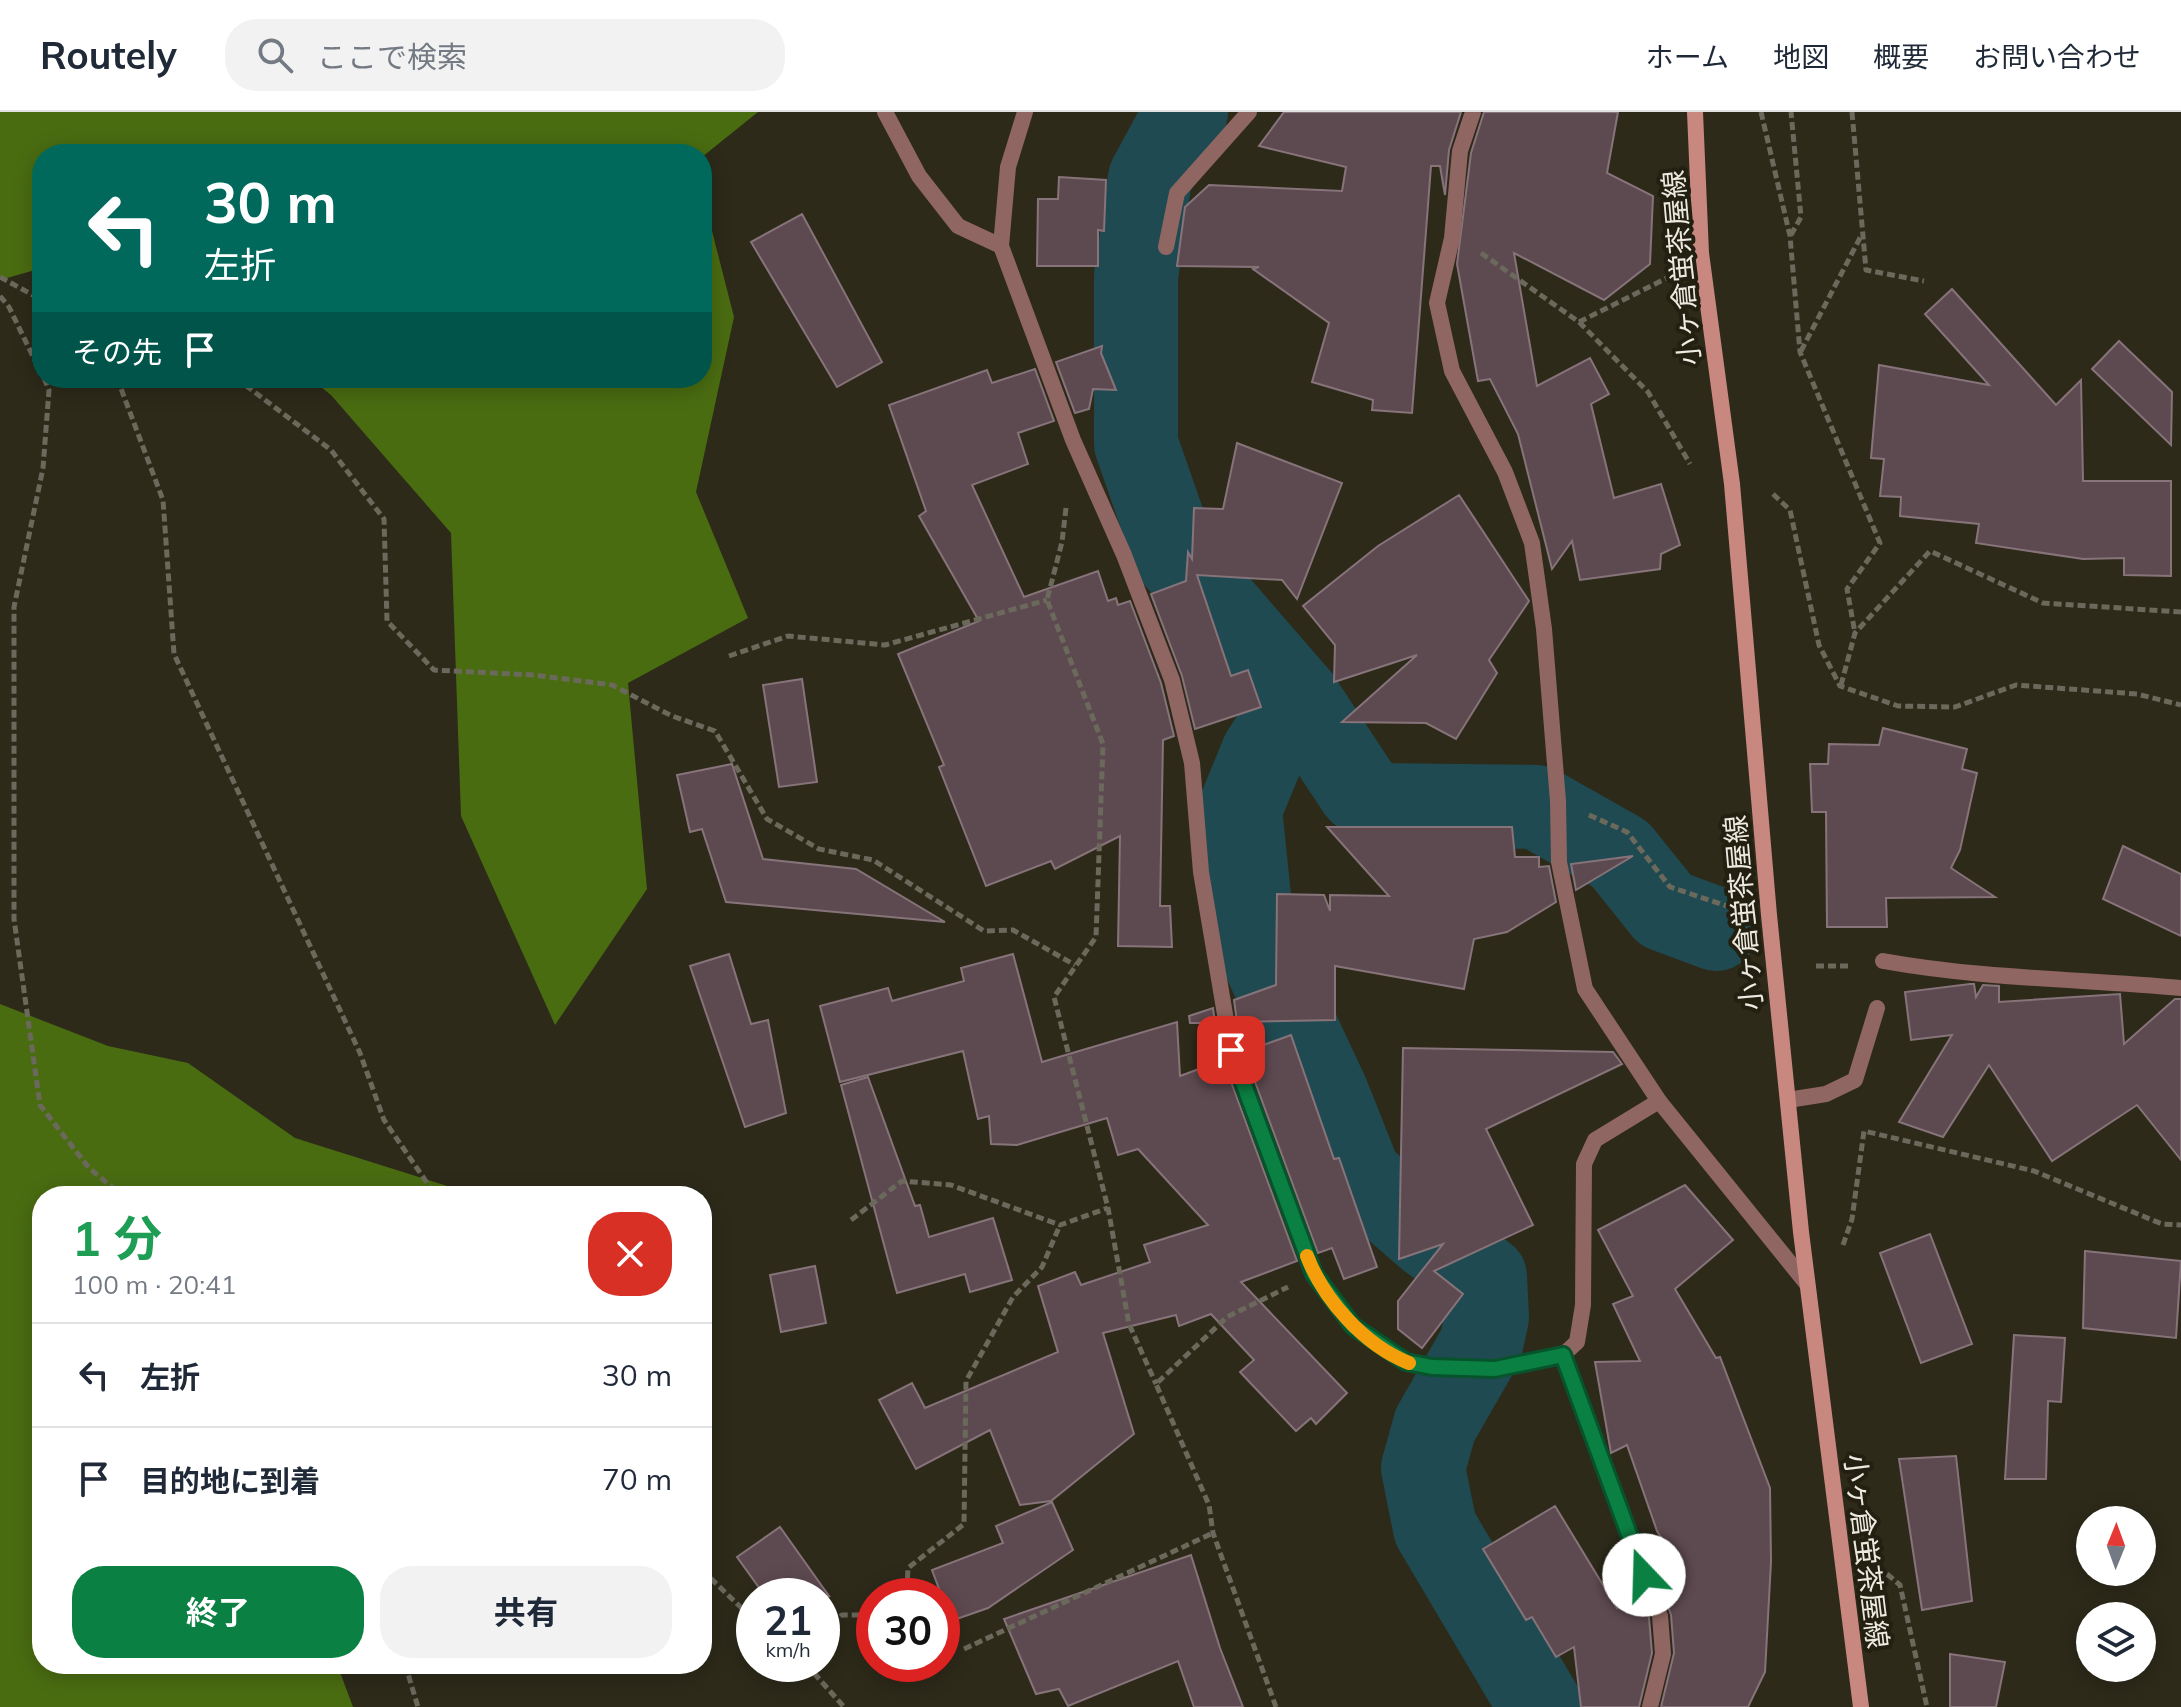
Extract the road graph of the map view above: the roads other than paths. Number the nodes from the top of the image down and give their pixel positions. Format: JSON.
{"nodes":[{"id":1,"x":885,"y":112,"type":"edge"},
{"id":2,"x":1025,"y":112,"type":"edge"},
{"id":3,"x":1249,"y":112,"type":"edge"},
{"id":4,"x":1473,"y":112,"type":"edge"},
{"id":5,"x":1695,"y":112,"type":"edge"},
{"id":6,"x":1001,"y":246,"type":"junction"},
{"id":7,"x":1166,"y":247,"type":"dead end"},
{"id":8,"x":1883,"y":961,"type":"dead end"},
{"id":9,"x":2181,"y":988,"type":"edge"},
{"id":10,"x":1877,"y":1008,"type":"dead end"},
{"id":11,"x":1788,"y":1100,"type":"junction"},
{"id":12,"x":1659,"y":1101,"type":"junction"},
{"id":13,"x":1807,"y":1284,"type":"junction"},
{"id":14,"x":1563,"y":1355,"type":"junction"},
{"id":15,"x":1650,"y":1707,"type":"edge"},
{"id":16,"x":1861,"y":1707,"type":"edge"}],
"edges":[{"from":1,"to":6,"type":"street"},
{"from":2,"to":6,"type":"street"},
{"from":3,"to":7,"type":"street"},
{"from":4,"to":12,"type":"street"},
{"from":5,"to":11,"type":"street","name":"小ヶ倉蛍茶屋線"},
{"from":6,"to":14,"type":"street"},
{"from":8,"to":9,"type":"street"},
{"from":10,"to":11,"type":"street"},
{"from":11,"to":13,"type":"street","name":"小ヶ倉蛍茶屋線"},
{"from":12,"to":13,"type":"street"},
{"from":12,"to":14,"type":"street"},
{"from":13,"to":16,"type":"street","name":"小ヶ倉蛍茶屋線"},
{"from":14,"to":15,"type":"street"}]}
